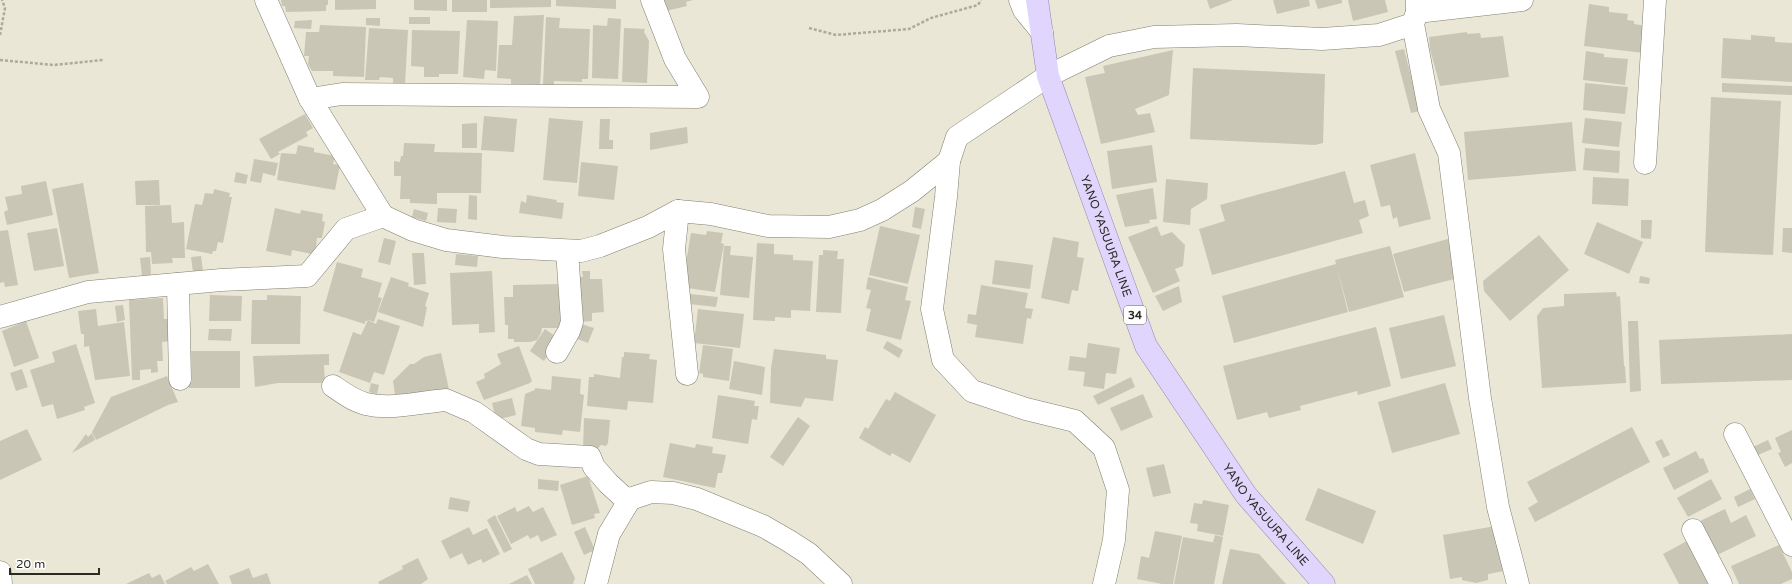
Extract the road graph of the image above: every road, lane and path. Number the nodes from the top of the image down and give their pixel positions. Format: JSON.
{"nodes":[{"id":1,"x":2,"y":0,"type":"edge"},
{"id":2,"x":266,"y":0,"type":"edge"},
{"id":3,"x":652,"y":0,"type":"edge"},
{"id":4,"x":981,"y":0,"type":"edge"},
{"id":5,"x":1020,"y":0,"type":"edge"},
{"id":6,"x":1037,"y":0,"type":"edge"},
{"id":7,"x":1522,"y":0,"type":"edge"},
{"id":8,"x":1655,"y":0,"type":"edge"},
{"id":9,"x":1416,"y":12,"type":"edge"},
{"id":10,"x":809,"y":28,"type":"dead end"},
{"id":11,"x":1042,"y":32,"type":"junction"},
{"id":12,"x":0,"y":35,"type":"edge"},
{"id":13,"x":0,"y":60,"type":"edge"},
{"id":14,"x":103,"y":60,"type":"dead end"},
{"id":15,"x":1048,"y":76,"type":"junction"},
{"id":16,"x":310,"y":99,"type":"junction"},
{"id":17,"x":949,"y":161,"type":"junction"},
{"id":18,"x":1645,"y":162,"type":"dead end"},
{"id":19,"x":678,"y":211,"type":"junction"},
{"id":20,"x":383,"y":216,"type":"junction"},
{"id":21,"x":567,"y":251,"type":"junction"},
{"id":22,"x":178,"y":284,"type":"junction"},
{"id":23,"x":0,"y":317,"type":"edge"},
{"id":24,"x":557,"y":352,"type":"dead end"},
{"id":25,"x":687,"y":374,"type":"dead end"},
{"id":26,"x":180,"y":379,"type":"dead end"},
{"id":27,"x":333,"y":386,"type":"dead end"},
{"id":28,"x":1735,"y":434,"type":"dead end"},
{"id":29,"x":630,"y":499,"type":"junction"},
{"id":30,"x":1693,"y":530,"type":"dead end"},
{"id":31,"x":1792,"y":545,"type":"edge"},
{"id":32,"x":0,"y":572,"type":"edge"},
{"id":33,"x":2,"y":584,"type":"edge"},
{"id":34,"x":596,"y":584,"type":"edge"},
{"id":35,"x":841,"y":584,"type":"edge"},
{"id":36,"x":1104,"y":584,"type":"edge"},
{"id":37,"x":1324,"y":584,"type":"edge"},
{"id":38,"x":1518,"y":584,"type":"edge"},
{"id":39,"x":1721,"y":584,"type":"edge"}],
"edges":[{"from":1,"to":12,"type":"path"},
{"from":2,"to":16,"type":"street"},
{"from":3,"to":16,"type":"street"},
{"from":4,"to":10,"type":"path"},
{"from":5,"to":11,"type":"street"},
{"from":6,"to":11,"type":"main road","name":"YANO YASUURA LINE","number":"34"},
{"from":7,"to":9,"type":"street"},
{"from":8,"to":18,"type":"street"},
{"from":9,"to":15,"type":"street"},
{"from":9,"to":38,"type":"street"},
{"from":11,"to":15,"type":"main road","name":"YANO YASUURA LINE","number":"34"},
{"from":13,"to":14,"type":"path"},
{"from":15,"to":17,"type":"street"},
{"from":15,"to":37,"type":"main road","name":"YANO YASUURA LINE","number":"34"},
{"from":16,"to":20,"type":"street"},
{"from":17,"to":19,"type":"street"},
{"from":17,"to":36,"type":"street"},
{"from":19,"to":21,"type":"street"},
{"from":19,"to":25,"type":"street"},
{"from":20,"to":21,"type":"street"},
{"from":20,"to":22,"type":"street"},
{"from":21,"to":24,"type":"street"},
{"from":22,"to":23,"type":"street"},
{"from":22,"to":26,"type":"street"},
{"from":27,"to":29,"type":"street"},
{"from":28,"to":31,"type":"street"},
{"from":29,"to":34,"type":"street"},
{"from":29,"to":35,"type":"street"},
{"from":30,"to":39,"type":"street"},
{"from":32,"to":33,"type":"street"}]}
